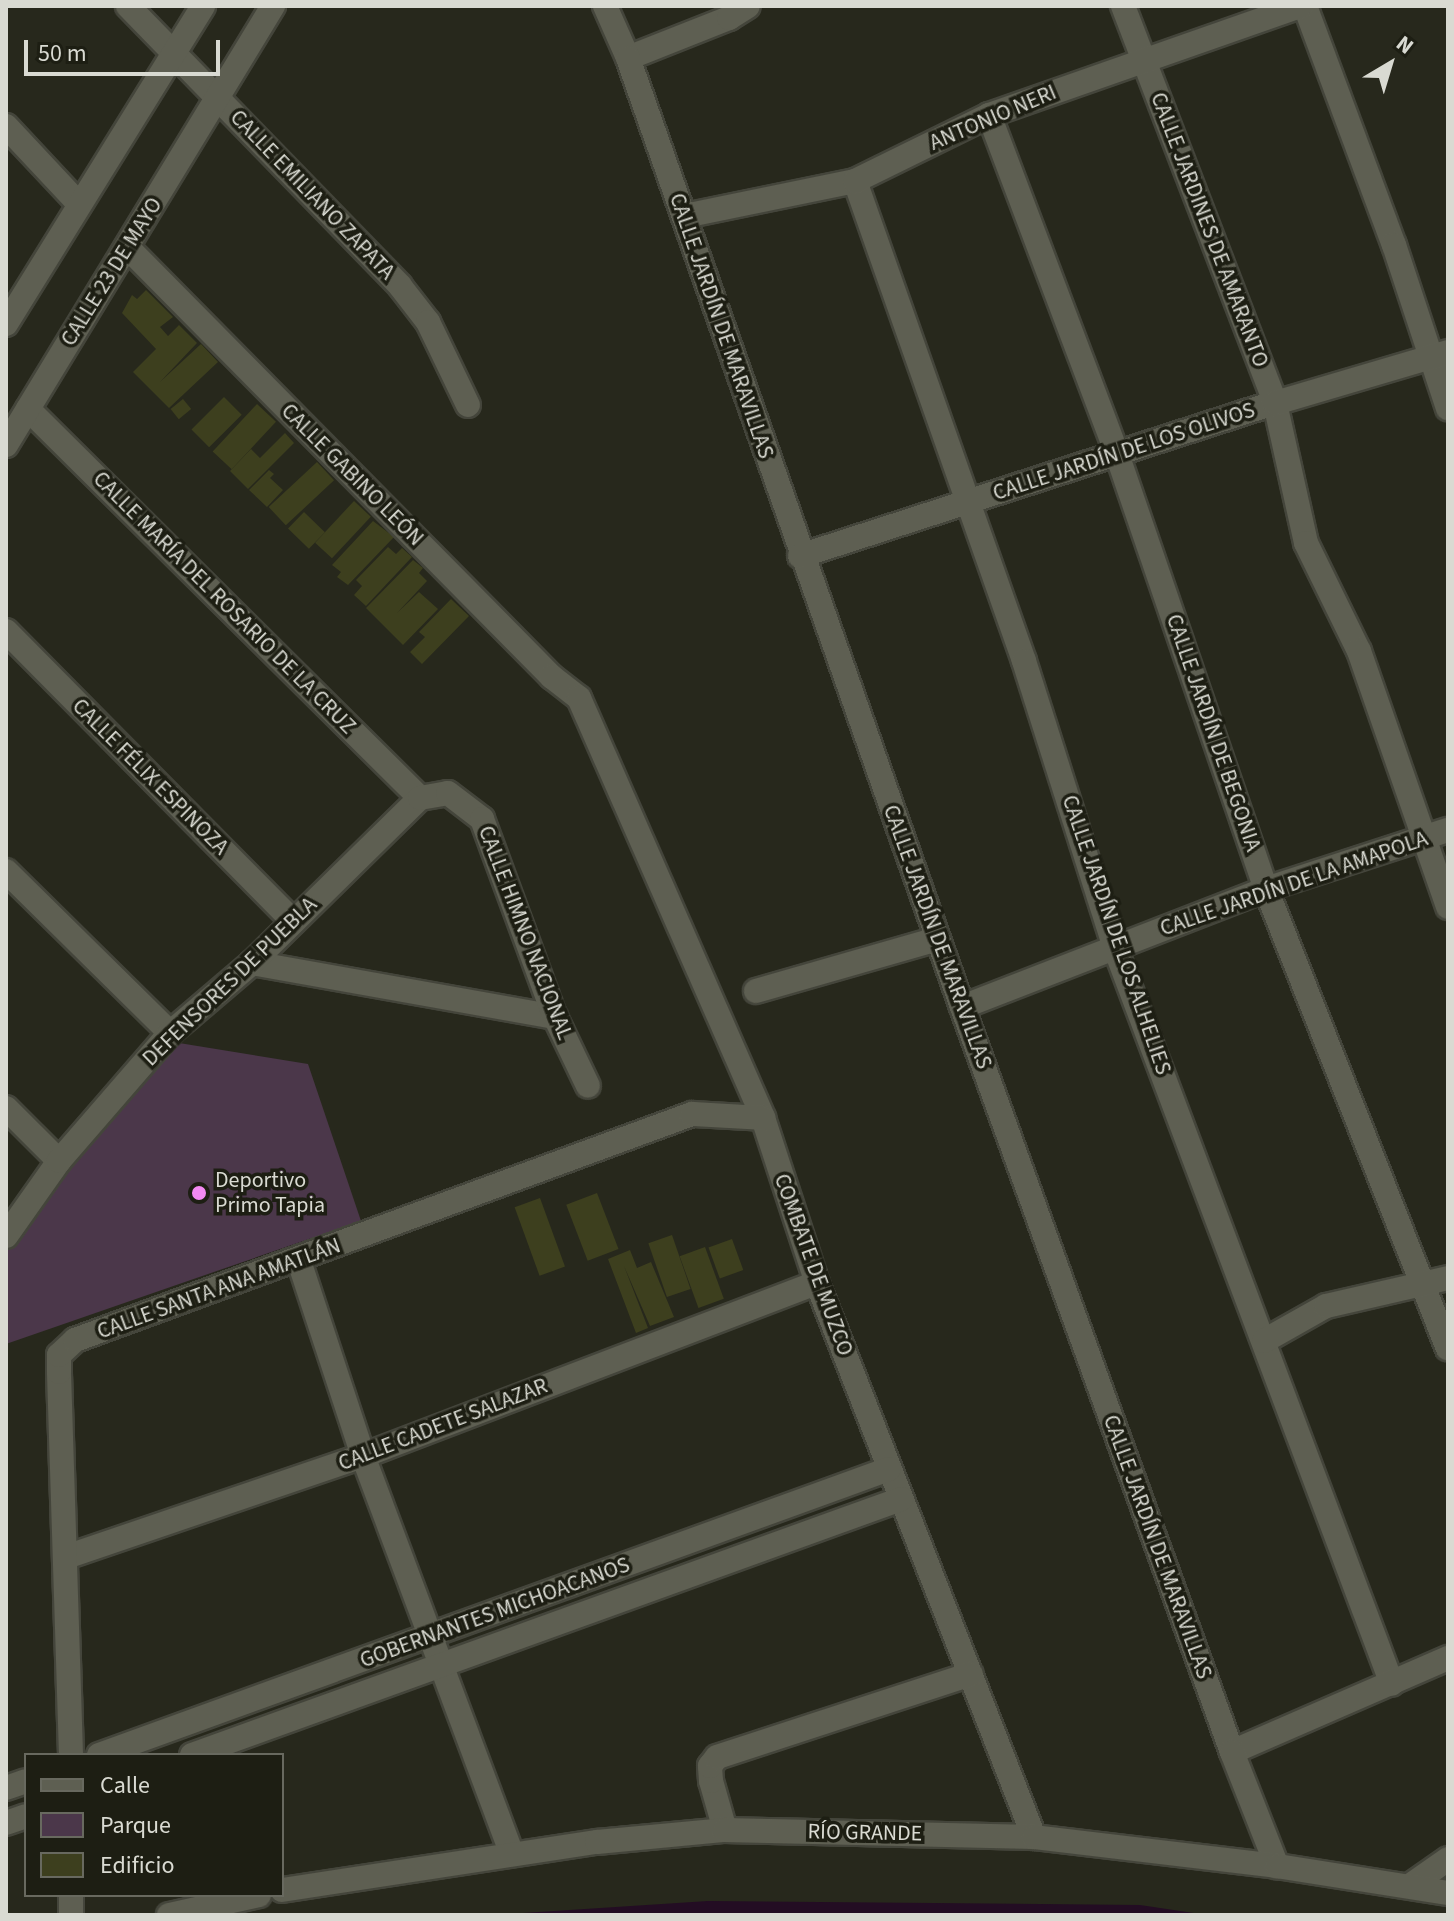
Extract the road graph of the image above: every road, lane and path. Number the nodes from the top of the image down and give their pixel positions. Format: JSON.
{"nodes":[{"id":1,"x":128,"y":6,"type":"edge"},
{"id":2,"x":203,"y":6,"type":"edge"},
{"id":3,"x":273,"y":6,"type":"edge"},
{"id":4,"x":605,"y":6,"type":"edge"},
{"id":5,"x":748,"y":6,"type":"edge"},
{"id":6,"x":1123,"y":6,"type":"edge"},
{"id":7,"x":1302,"y":6,"type":"edge"},
{"id":8,"x":173,"y":54,"type":"junction"},
{"id":9,"x":628,"y":58,"type":"junction"},
{"id":10,"x":1145,"y":59,"type":"junction"},
{"id":11,"x":219,"y":99,"type":"junction"},
{"id":12,"x":989,"y":115,"type":"junction"},
{"id":13,"x":6,"y":126,"type":"edge"},
{"id":14,"x":855,"y":181,"type":"junction"},
{"id":15,"x":79,"y":204,"type":"junction"},
{"id":16,"x":684,"y":216,"type":"junction"},
{"id":17,"x":127,"y":247,"type":"junction"},
{"id":18,"x":6,"y":324,"type":"edge"},
{"id":19,"x":1440,"y":356,"type":"edge"},
{"id":20,"x":1275,"y":403,"type":"junction"},
{"id":21,"x":468,"y":405,"type":"dead end"},
{"id":22,"x":1448,"y":408,"type":"edge"},
{"id":23,"x":28,"y":409,"type":"junction"},
{"id":24,"x":6,"y":445,"type":"edge"},
{"id":25,"x":1117,"y":454,"type":"junction"},
{"id":26,"x":967,"y":504,"type":"junction"},
{"id":27,"x":800,"y":556,"type":"junction"},
{"id":28,"x":6,"y":631,"type":"edge"},
{"id":29,"x":579,"y":698,"type":"joint"},
{"id":30,"x":420,"y":798,"type":"junction"},
{"id":31,"x":1448,"y":830,"type":"edge"},
{"id":32,"x":1423,"y":839,"type":"junction"},
{"id":33,"x":6,"y":871,"type":"edge"},
{"id":34,"x":1266,"y":889,"type":"junction"},
{"id":35,"x":1448,"y":907,"type":"edge"},
{"id":36,"x":294,"y":922,"type":"junction"},
{"id":37,"x":937,"y":939,"type":"junction"},
{"id":38,"x":1115,"y":948,"type":"junction"},
{"id":39,"x":252,"y":963,"type":"junction"},
{"id":40,"x":756,"y":991,"type":"dead end"},
{"id":41,"x":962,"y":1007,"type":"junction"},
{"id":42,"x":555,"y":1017,"type":"junction"},
{"id":43,"x":170,"y":1033,"type":"junction"},
{"id":44,"x":588,"y":1086,"type":"dead end"},
{"id":45,"x":6,"y":1108,"type":"edge"},
{"id":46,"x":763,"y":1118,"type":"junction"},
{"id":47,"x":59,"y":1161,"type":"junction"},
{"id":48,"x":6,"y":1236,"type":"edge"},
{"id":49,"x":299,"y":1261,"type":"junction"},
{"id":50,"x":1437,"y":1281,"type":"edge"},
{"id":51,"x":817,"y":1283,"type":"junction"},
{"id":52,"x":1264,"y":1341,"type":"junction"},
{"id":53,"x":1448,"y":1348,"type":"edge"},
{"id":54,"x":363,"y":1456,"type":"junction"},
{"id":55,"x":889,"y":1469,"type":"junction"},
{"id":56,"x":901,"y":1499,"type":"junction"},
{"id":57,"x":66,"y":1557,"type":"junction"},
{"id":58,"x":432,"y":1636,"type":"junction"},
{"id":59,"x":1448,"y":1658,"type":"edge"},
{"id":60,"x":442,"y":1662,"type":"junction"},
{"id":61,"x":971,"y":1674,"type":"junction"},
{"id":62,"x":1392,"y":1684,"type":"junction"},
{"id":63,"x":1232,"y":1752,"type":"junction"},
{"id":64,"x":71,"y":1753,"type":"edge"},
{"id":65,"x":105,"y":1753,"type":"edge"},
{"id":66,"x":197,"y":1753,"type":"edge"},
{"id":67,"x":725,"y":1830,"type":"junction"},
{"id":68,"x":1034,"y":1837,"type":"junction"},
{"id":69,"x":512,"y":1854,"type":"junction"},
{"id":70,"x":1448,"y":1859,"type":"edge"},
{"id":71,"x":1277,"y":1866,"type":"junction"},
{"id":72,"x":1411,"y":1885,"type":"junction"},
{"id":73,"x":284,"y":1890,"type":"edge"},
{"id":74,"x":1448,"y":1893,"type":"edge"},
{"id":75,"x":250,"y":1897,"type":"edge"},
{"id":76,"x":169,"y":1915,"type":"edge"}],
"edges":[{"from":1,"to":8,"type":"street","name":"CALLE EMILIANO ZAPATA"},
{"from":2,"to":8,"type":"street"},
{"from":3,"to":11,"type":"street","name":"CALLE 23 DE MAYO"},
{"from":4,"to":9,"type":"street","name":"CALLE JARDÍN DE MARAVILLAS"},
{"from":5,"to":9,"type":"street"},
{"from":6,"to":10,"type":"street","name":"CALLE JARDINES DE AMARANTO"},
{"from":7,"to":10,"type":"street","name":"ANTONIO NERI"},
{"from":7,"to":19,"type":"street"},
{"from":8,"to":11,"type":"street","name":"CALLE EMILIANO ZAPATA"},
{"from":8,"to":15,"type":"street"},
{"from":9,"to":16,"type":"street","name":"CALLE JARDÍN DE MARAVILLAS"},
{"from":10,"to":12,"type":"street","name":"ANTONIO NERI"},
{"from":10,"to":20,"type":"street","name":"CALLE JARDINES DE AMARANTO"},
{"from":11,"to":17,"type":"street","name":"CALLE 23 DE MAYO"},
{"from":11,"to":21,"type":"street","name":"CALLE EMILIANO ZAPATA"},
{"from":12,"to":14,"type":"street","name":"ANTONIO NERI"},
{"from":12,"to":25,"type":"street","name":"CALLE JARDÍN DE BEGONIA"},
{"from":13,"to":15,"type":"street"},
{"from":14,"to":16,"type":"street","name":"ANTONIO NERI"},
{"from":14,"to":26,"type":"street","name":"CALLE JARDÍN DE LOS ALHELIES"},
{"from":15,"to":18,"type":"street"},
{"from":16,"to":27,"type":"street","name":"CALLE JARDÍN DE MARAVILLAS"},
{"from":17,"to":23,"type":"street","name":"CALLE 23 DE MAYO"},
{"from":17,"to":29,"type":"street","name":"CALLE GABINO LEÓN"},
{"from":19,"to":20,"type":"street","name":"CALLE JARDÍN DE LOS OLIVOS"},
{"from":19,"to":22,"type":"street"},
{"from":20,"to":25,"type":"street","name":"CALLE JARDÍN DE LOS OLIVOS"},
{"from":20,"to":32,"type":"street","name":"CALLE JARDINES DE AMARANTO"},
{"from":23,"to":24,"type":"street","name":"CALLE 23 DE MAYO"},
{"from":23,"to":30,"type":"street","name":"CALLE MARÍA DEL ROSARIO DE LA CRUZ"},
{"from":25,"to":26,"type":"street","name":"CALLE JARDÍN DE LOS OLIVOS"},
{"from":25,"to":34,"type":"street","name":"CALLE JARDÍN DE BEGONIA"},
{"from":26,"to":27,"type":"street","name":"CALLE JARDÍN DE LOS OLIVOS"},
{"from":26,"to":38,"type":"street","name":"CALLE JARDÍN DE LOS ALHELIES"},
{"from":27,"to":37,"type":"street","name":"CALLE JARDÍN DE MARAVILLAS"},
{"from":28,"to":36,"type":"street","name":"CALLE FÉLIX ESPINOZA"},
{"from":29,"to":46,"type":"street","name":"COMBATE DE MUZCO"},
{"from":30,"to":36,"type":"street","name":"DEFENSORES DE PUEBLA"},
{"from":30,"to":42,"type":"street","name":"CALLE HIMNO NACIONAL"},
{"from":31,"to":32,"type":"street","name":"CALLE JARDÍN DE LA AMAPOLA"},
{"from":32,"to":34,"type":"street","name":"CALLE JARDÍN DE LA AMAPOLA"},
{"from":32,"to":35,"type":"street","name":"CALLE JARDINES DE AMARANTO"},
{"from":33,"to":43,"type":"street"},
{"from":34,"to":38,"type":"street","name":"CALLE JARDÍN DE LA AMAPOLA"},
{"from":34,"to":50,"type":"street","name":"CALLE JARDÍN DE BEGONIA"},
{"from":36,"to":39,"type":"street","name":"DEFENSORES DE PUEBLA"},
{"from":37,"to":40,"type":"street"},
{"from":37,"to":41,"type":"street","name":"CALLE JARDÍN DE MARAVILLAS"},
{"from":38,"to":41,"type":"street","name":"CALLE JARDÍN DE LA AMAPOLA"},
{"from":38,"to":52,"type":"street","name":"CALLE JARDÍN DE LOS ALHELIES"},
{"from":39,"to":42,"type":"street"},
{"from":39,"to":43,"type":"street","name":"DEFENSORES DE PUEBLA"},
{"from":41,"to":63,"type":"street","name":"CALLE JARDÍN DE MARAVILLAS"},
{"from":42,"to":44,"type":"street","name":"CALLE HIMNO NACIONAL"},
{"from":43,"to":47,"type":"street","name":"DEFENSORES DE PUEBLA"},
{"from":45,"to":47,"type":"street"},
{"from":46,"to":49,"type":"street","name":"CALLE SANTA ANA AMATLÁN"},
{"from":46,"to":51,"type":"street","name":"COMBATE DE MUZCO"},
{"from":47,"to":48,"type":"street","name":"DEFENSORES DE PUEBLA"},
{"from":49,"to":54,"type":"street"},
{"from":49,"to":57,"type":"street","name":"CALLE SANTA ANA AMATLÁN"},
{"from":50,"to":52,"type":"street"},
{"from":50,"to":53,"type":"street","name":"CALLE JARDÍN DE BEGONIA"},
{"from":51,"to":54,"type":"street","name":"CALLE CADETE SALAZAR"},
{"from":51,"to":55,"type":"street","name":"COMBATE DE MUZCO"},
{"from":52,"to":62,"type":"street","name":"CALLE JARDÍN DE LOS ALHELIES"},
{"from":54,"to":57,"type":"street","name":"CALLE CADETE SALAZAR"},
{"from":54,"to":58,"type":"street"},
{"from":55,"to":56,"type":"street","name":"COMBATE DE MUZCO"},
{"from":55,"to":58,"type":"street","name":"GOBERNANTES MICHOACANOS"},
{"from":56,"to":60,"type":"street","name":"GOBERNANTES MICHOACANOS"},
{"from":56,"to":61,"type":"street","name":"COMBATE DE MUZCO"},
{"from":57,"to":64,"type":"street","name":"CALLE SANTA ANA AMATLÁN"},
{"from":58,"to":60,"type":"street"},
{"from":58,"to":65,"type":"street","name":"GOBERNANTES MICHOACANOS"},
{"from":59,"to":62,"type":"street"},
{"from":60,"to":66,"type":"street","name":"GOBERNANTES MICHOACANOS"},
{"from":60,"to":69,"type":"street"},
{"from":61,"to":67,"type":"street"},
{"from":61,"to":68,"type":"street","name":"COMBATE DE MUZCO"},
{"from":62,"to":63,"type":"street"},
{"from":63,"to":71,"type":"street","name":"CALLE JARDÍN DE MARAVILLAS"},
{"from":67,"to":68,"type":"street","name":"RÍO GRANDE"},
{"from":67,"to":69,"type":"street","name":"RÍO GRANDE"},
{"from":68,"to":71,"type":"street","name":"RÍO GRANDE"},
{"from":69,"to":73,"type":"street","name":"RÍO GRANDE"},
{"from":70,"to":72,"type":"street"},
{"from":71,"to":72,"type":"street","name":"RÍO GRANDE"},
{"from":72,"to":74,"type":"street","name":"RÍO GRANDE"},
{"from":75,"to":76,"type":"street"}]}
